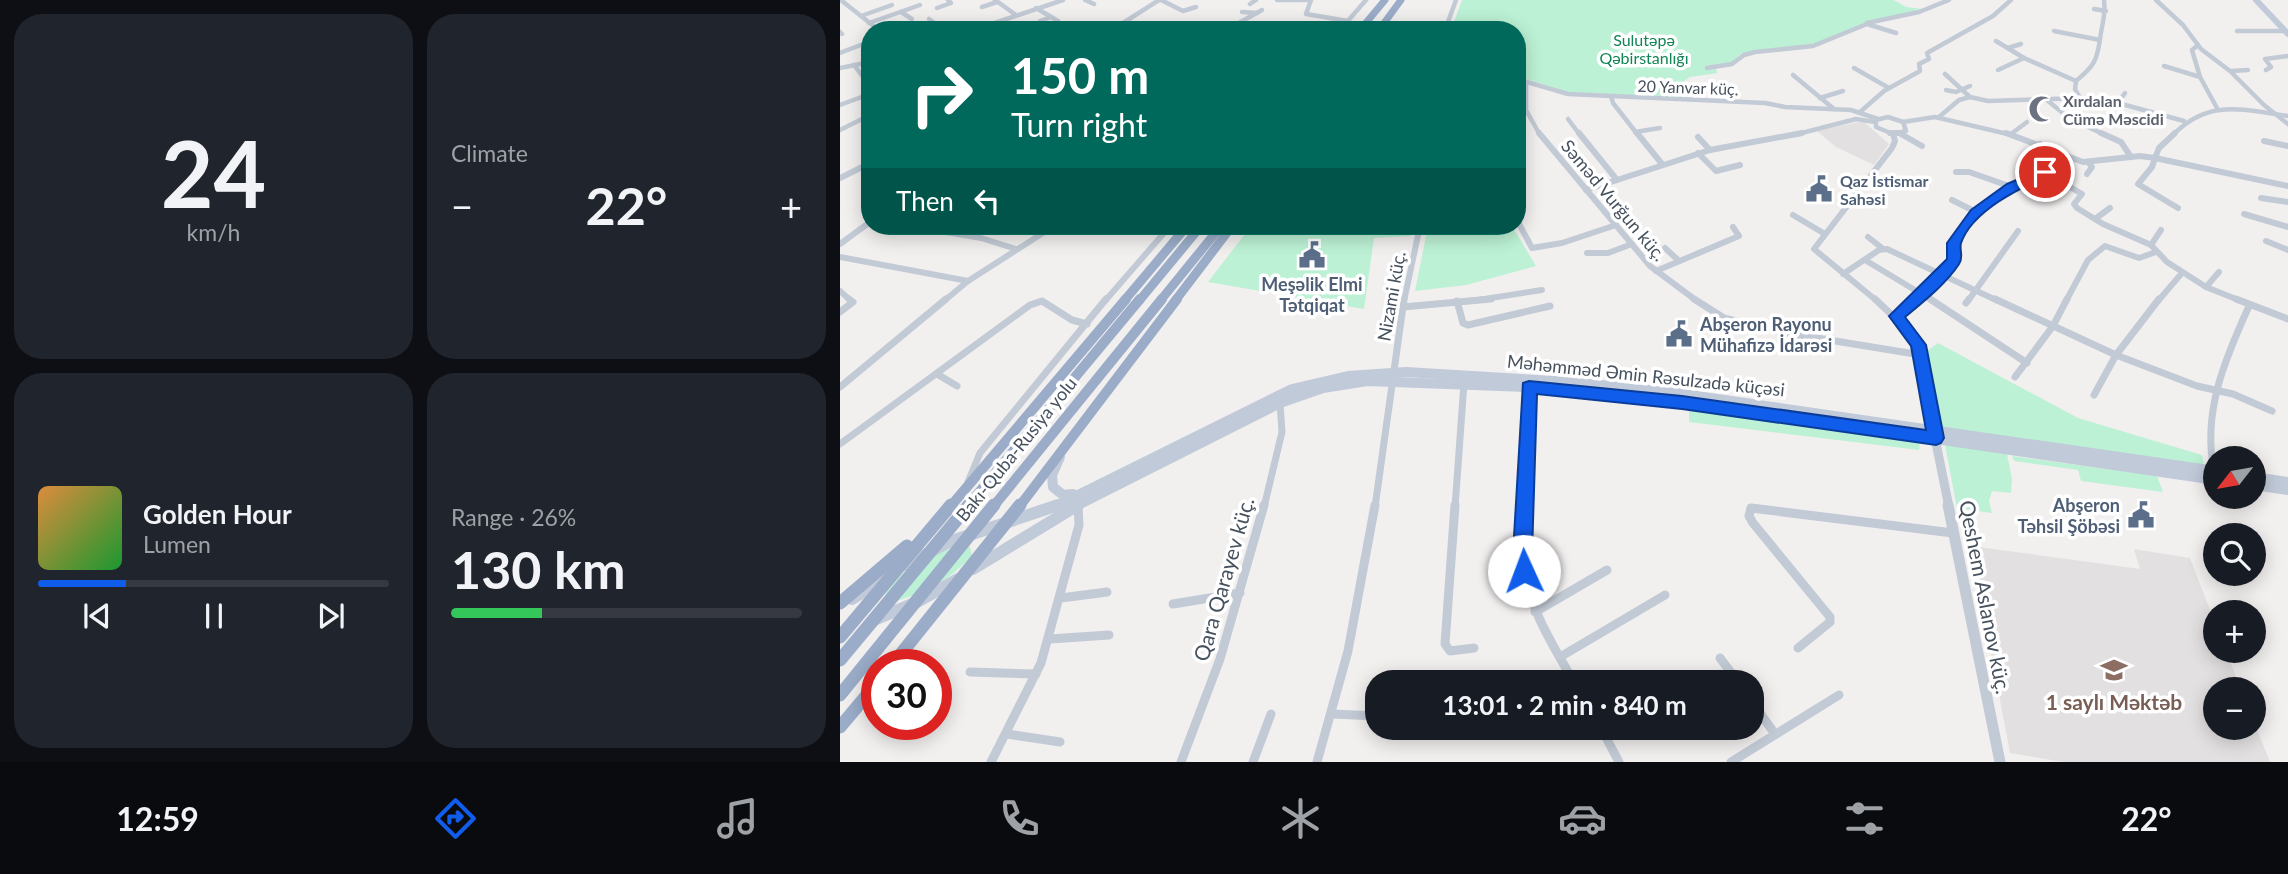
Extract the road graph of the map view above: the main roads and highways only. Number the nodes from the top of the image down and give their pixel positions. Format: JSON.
{"nodes":[{"id":1,"x":1385,"y":0,"type":"edge"},
{"id":2,"x":1401,"y":0,"type":"edge"},
{"id":3,"x":2256,"y":0,"type":"edge"},
{"id":4,"x":2263,"y":0,"type":"edge"},
{"id":5,"x":1368,"y":21,"type":"edge"},
{"id":6,"x":1386,"y":21,"type":"edge"},
{"id":7,"x":2287,"y":31,"type":"edge"},
{"id":8,"x":1179,"y":235,"type":"edge"},
{"id":9,"x":1193,"y":235,"type":"edge"},
{"id":10,"x":1213,"y":235,"type":"edge"},
{"id":11,"x":1226,"y":235,"type":"edge"},
{"id":12,"x":1395,"y":376,"type":"junction"},
{"id":13,"x":1935,"y":434,"type":"junction"},
{"id":14,"x":1067,"y":443,"type":"junction"},
{"id":15,"x":2203,"y":472,"type":"edge"},
{"id":16,"x":2266,"y":479,"type":"edge"},
{"id":17,"x":2288,"y":482,"type":"edge"},
{"id":18,"x":1094,"y":487,"type":"junction"},
{"id":19,"x":2266,"y":487,"type":"edge"},
{"id":20,"x":2288,"y":490,"type":"edge"},
{"id":21,"x":940,"y":516,"type":"junction"},
{"id":22,"x":1004,"y":525,"type":"junction"},
{"id":23,"x":949,"y":542,"type":"junction"},
{"id":24,"x":968,"y":572,"type":"junction"},
{"id":25,"x":891,"y":574,"type":"junction"},
{"id":26,"x":917,"y":602,"type":"junction"},
{"id":27,"x":840,"y":605,"type":"edge"},
{"id":28,"x":841,"y":634,"type":"edge"},
{"id":29,"x":904,"y":649,"type":"edge"},
{"id":30,"x":840,"y":660,"type":"edge"},
{"id":31,"x":840,"y":695,"type":"edge"},
{"id":32,"x":861,"y":702,"type":"edge"},
{"id":33,"x":840,"y":727,"type":"edge"}],
"edges":[{"from":1,"to":5,"type":"highway"},
{"from":2,"to":6,"type":"highway"},
{"from":3,"to":7,"type":"main road"},
{"from":4,"to":7,"type":"main road"},
{"from":8,"to":21,"type":"highway"},
{"from":9,"to":30,"type":"highway","name":"Bakı-Quba-Rusiya yolu"},
{"from":10,"to":31,"type":"highway","name":"Bakı-Quba-Rusiya yolu"},
{"from":11,"to":14,"type":"highway"},
{"from":12,"to":13,"type":"main road","name":"Məhəmməd Əmin Rəsulzadə küçəsi"},
{"from":12,"to":13,"type":"main road","name":"Məhəmməd Əmin Rəsulzadə küçəsi"},
{"from":12,"to":18,"type":"main road","name":"Məhəmməd Əmin Rəsulzadə küçəsi"},
{"from":12,"to":24,"type":"main road","name":"Məhəmməd Əmin Rəsulzadə küçəsi"},
{"from":13,"to":15,"type":"main road","name":"Məhəmməd Əmin Rəsulzadə küçəsi"},
{"from":14,"to":18,"type":"main road"},
{"from":14,"to":22,"type":"highway"},
{"from":16,"to":17,"type":"main road"},
{"from":18,"to":22,"type":"main road","name":"Məhəmməd Əmin Rəsulzadə küçəsi"},
{"from":19,"to":20,"type":"main road"},
{"from":21,"to":25,"type":"highway"},
{"from":21,"to":27,"type":"highway"},
{"from":22,"to":23,"type":"main road","name":"Məhəmməd Əmin Rəsulzadə küçəsi"},
{"from":22,"to":24,"type":"highway"},
{"from":23,"to":24,"type":"main road"},
{"from":23,"to":25,"type":"main road","name":"Məhəmməd Əmin Rəsulzadə küçəsi"},
{"from":24,"to":26,"type":"main road","name":"Məhəmməd Əmin Rəsulzadə küçəsi"},
{"from":24,"to":29,"type":"highway"},
{"from":25,"to":26,"type":"main road"},
{"from":25,"to":27,"type":"main road","name":"Məhəmməd Əmin Rəsulzadə küçəsi"},
{"from":25,"to":28,"type":"highway"},
{"from":26,"to":28,"type":"main road"},
{"from":32,"to":33,"type":"highway"}]}
